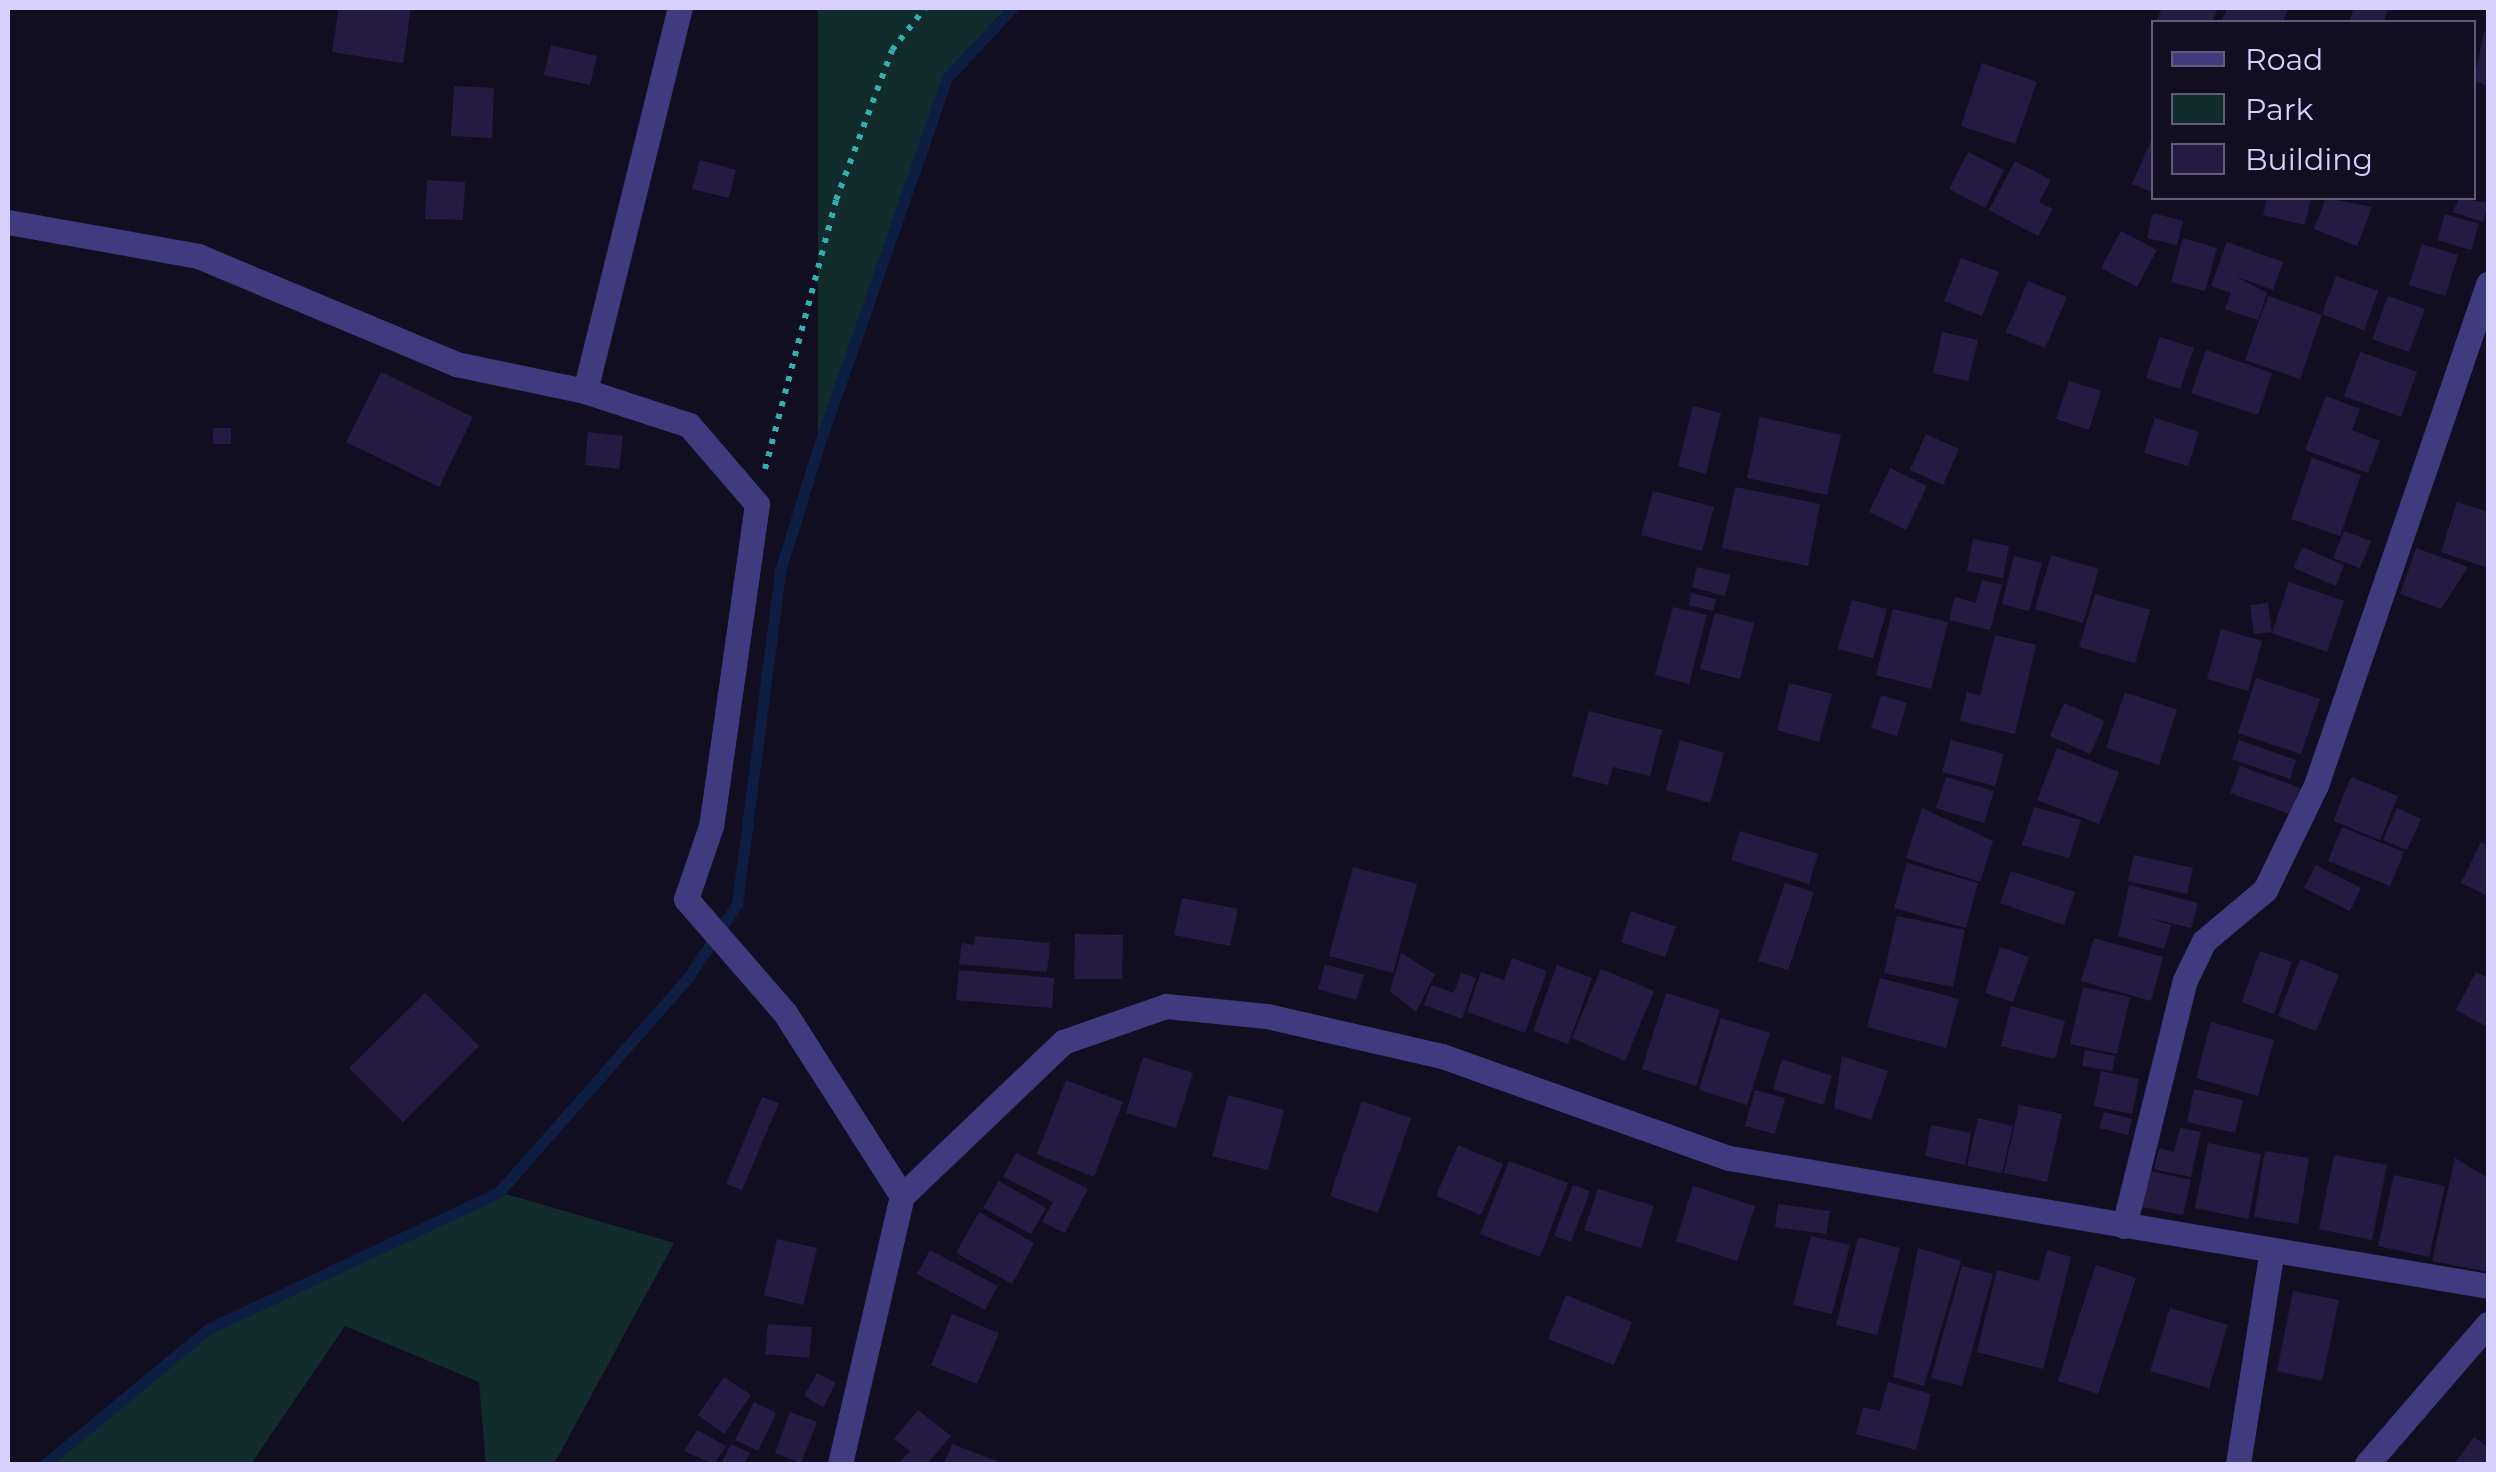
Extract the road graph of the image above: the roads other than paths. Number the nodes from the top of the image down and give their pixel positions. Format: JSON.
{"nodes":[{"id":1,"x":680,"y":8,"type":"edge"},
{"id":2,"x":8,"y":222,"type":"edge"},
{"id":3,"x":2488,"y":284,"type":"edge"},
{"id":4,"x":585,"y":391,"type":"junction"},
{"id":5,"x":902,"y":1196,"type":"junction"},
{"id":6,"x":2124,"y":1226,"type":"junction"},
{"id":7,"x":2271,"y":1255,"type":"junction"},
{"id":8,"x":2488,"y":1286,"type":"edge"},
{"id":9,"x":2488,"y":1324,"type":"edge"},
{"id":10,"x":840,"y":1464,"type":"edge"},
{"id":11,"x":2238,"y":1464,"type":"edge"},
{"id":12,"x":2367,"y":1464,"type":"edge"}],
"edges":[{"from":1,"to":4,"type":"street"},
{"from":2,"to":4,"type":"street"},
{"from":3,"to":6,"type":"street"},
{"from":4,"to":5,"type":"street"},
{"from":5,"to":6,"type":"street"},
{"from":5,"to":10,"type":"street"},
{"from":6,"to":7,"type":"street"},
{"from":7,"to":8,"type":"street"},
{"from":7,"to":11,"type":"street"},
{"from":9,"to":12,"type":"street"}]}
